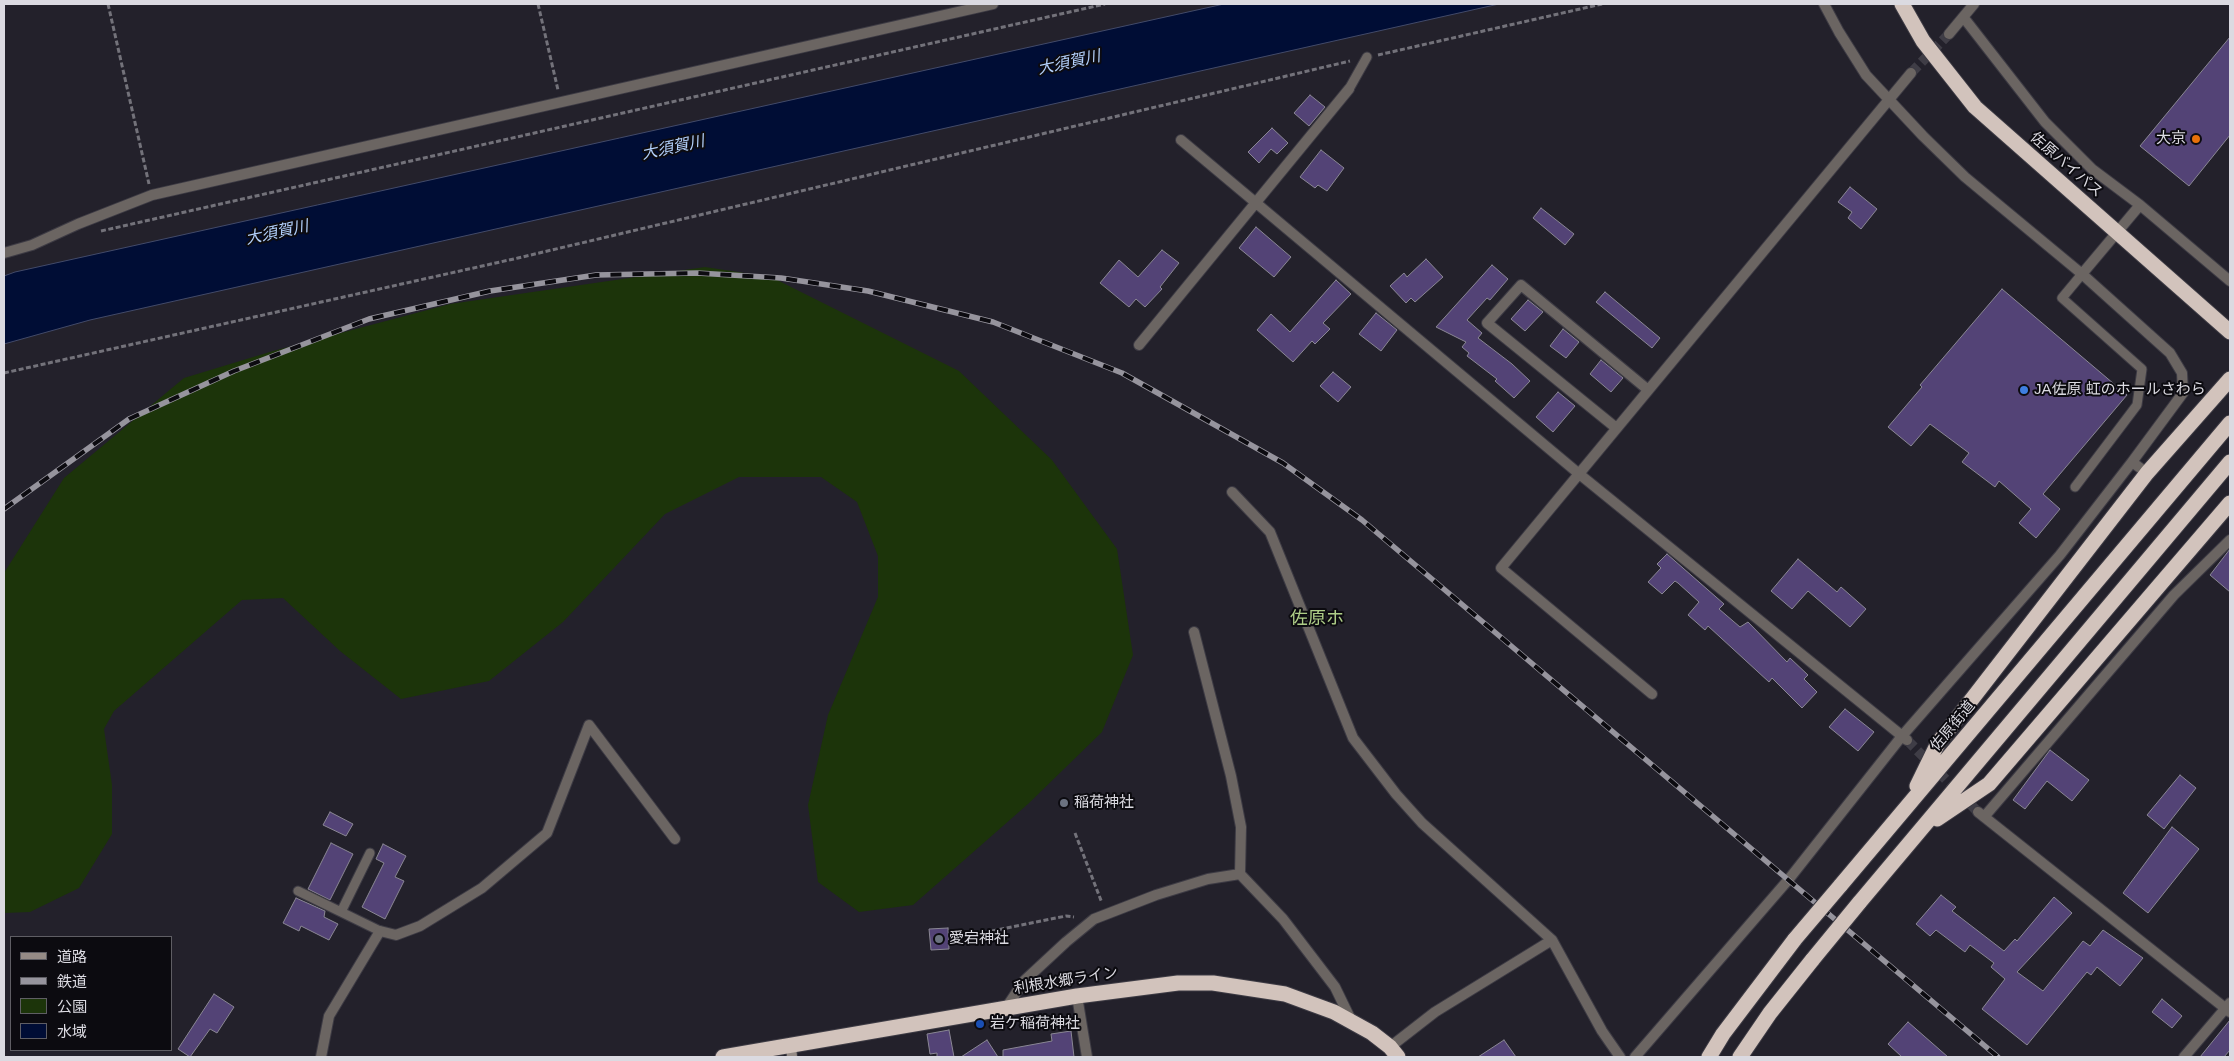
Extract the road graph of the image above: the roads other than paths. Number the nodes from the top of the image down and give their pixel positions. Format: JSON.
{"nodes":[{"id":1,"x":993,"y":4,"type":"edge"},
{"id":2,"x":1824,"y":4,"type":"edge"},
{"id":3,"x":1902,"y":4,"type":"edge"},
{"id":4,"x":1974,"y":4,"type":"edge"},
{"id":5,"x":1964,"y":18,"type":"junction"},
{"id":6,"x":1949,"y":34,"type":"tunnel mouth"},
{"id":7,"x":1367,"y":57,"type":"road end"},
{"id":8,"x":1911,"y":73,"type":"tunnel mouth"},
{"id":9,"x":1349,"y":90,"type":"joint"},
{"id":10,"x":1889,"y":100,"type":"junction"},
{"id":11,"x":1181,"y":140,"type":"dead end"},
{"id":12,"x":1256,"y":203,"type":"junction"},
{"id":13,"x":2140,"y":205,"type":"junction"},
{"id":14,"x":2116,"y":232,"type":"junction"},
{"id":15,"x":4,"y":253,"type":"edge"},
{"id":16,"x":2082,"y":274,"type":"junction"},
{"id":17,"x":2230,"y":281,"type":"edge"},
{"id":18,"x":2230,"y":332,"type":"edge"},
{"id":19,"x":1139,"y":345,"type":"dead end"},
{"id":20,"x":2230,"y":379,"type":"edge"},
{"id":21,"x":1647,"y":389,"type":"junction"},
{"id":22,"x":2230,"y":423,"type":"edge"},
{"id":23,"x":1616,"y":427,"type":"junction"},
{"id":24,"x":2132,"y":462,"type":"junction"},
{"id":25,"x":2230,"y":462,"type":"edge"},
{"id":26,"x":1578,"y":473,"type":"junction"},
{"id":27,"x":2147,"y":473,"type":"junction"},
{"id":28,"x":2075,"y":487,"type":"dead end"},
{"id":29,"x":1232,"y":492,"type":"dead end"},
{"id":30,"x":2230,"y":503,"type":"edge"},
{"id":31,"x":2230,"y":540,"type":"edge"},
{"id":32,"x":1194,"y":632,"type":"dead end"},
{"id":33,"x":1652,"y":694,"type":"dead end"},
{"id":34,"x":1904,"y":738,"type":"junction"},
{"id":35,"x":1907,"y":808,"type":"junction"},
{"id":36,"x":1920,"y":830,"type":"junction"},
{"id":37,"x":675,"y":838,"type":"dead end"},
{"id":38,"x":370,"y":853,"type":"dead end"},
{"id":39,"x":1240,"y":874,"type":"junction"},
{"id":40,"x":298,"y":891,"type":"dead end"},
{"id":41,"x":341,"y":912,"type":"junction"},
{"id":42,"x":380,"y":931,"type":"junction"},
{"id":43,"x":1552,"y":940,"type":"junction"},
{"id":44,"x":1076,"y":996,"type":"junction"},
{"id":45,"x":2229,"y":1007,"type":"edge"},
{"id":46,"x":1006,"y":1008,"type":"junction"},
{"id":47,"x":1352,"y":1020,"type":"junction"},
{"id":48,"x":792,"y":1051,"type":"edge"},
{"id":49,"x":1394,"y":1052,"type":"edge"},
{"id":50,"x":321,"y":1057,"type":"edge"},
{"id":51,"x":723,"y":1057,"type":"edge"},
{"id":52,"x":1087,"y":1057,"type":"edge"},
{"id":53,"x":1620,"y":1057,"type":"edge"},
{"id":54,"x":1635,"y":1057,"type":"edge"},
{"id":55,"x":1709,"y":1057,"type":"edge"},
{"id":56,"x":1740,"y":1057,"type":"edge"},
{"id":57,"x":2184,"y":1057,"type":"edge"}],
"edges":[{"from":1,"to":15,"type":"street"},
{"from":2,"to":10,"type":"street"},
{"from":3,"to":14,"type":"highway","name":"佐原バイパス"},
{"from":4,"to":5,"type":"street"},
{"from":5,"to":6,"type":"street"},
{"from":5,"to":13,"type":"street"},
{"from":7,"to":9,"type":"lane"},
{"from":8,"to":10,"type":"street"},
{"from":9,"to":12,"type":"street"},
{"from":10,"to":16,"type":"street"},
{"from":10,"to":21,"type":"street"},
{"from":11,"to":12,"type":"street"},
{"from":12,"to":19,"type":"street"},
{"from":12,"to":26,"type":"street"},
{"from":13,"to":14,"type":"street"},
{"from":13,"to":17,"type":"street"},
{"from":14,"to":16,"type":"street"},
{"from":14,"to":18,"type":"highway","name":"佐原バイパス"},
{"from":16,"to":24,"type":"street"},
{"from":16,"to":28,"type":"lane"},
{"from":20,"to":27,"type":"highway"},
{"from":21,"to":23,"type":"street"},
{"from":21,"to":23,"type":"street"},
{"from":22,"to":35,"type":"highway","name":"佐原街道"},
{"from":23,"to":26,"type":"street"},
{"from":24,"to":27,"type":"street"},
{"from":24,"to":34,"type":"street"},
{"from":25,"to":36,"type":"highway"},
{"from":26,"to":33,"type":"street"},
{"from":26,"to":34,"type":"street"},
{"from":27,"to":35,"type":"highway"},
{"from":29,"to":43,"type":"street"},
{"from":30,"to":36,"type":"highway"},
{"from":31,"to":45,"type":"street"},
{"from":32,"to":39,"type":"street"},
{"from":34,"to":54,"type":"street"},
{"from":35,"to":55,"type":"highway","name":"佐原街道","bridge":true},
{"from":36,"to":56,"type":"highway","bridge":true},
{"from":37,"to":42,"type":"street"},
{"from":38,"to":41,"type":"lane"},
{"from":39,"to":46,"type":"street"},
{"from":39,"to":47,"type":"street"},
{"from":40,"to":41,"type":"lane"},
{"from":41,"to":42,"type":"lane"},
{"from":42,"to":50,"type":"street"},
{"from":43,"to":49,"type":"street"},
{"from":43,"to":53,"type":"street"},
{"from":44,"to":46,"type":"highway","name":"利根水郷ライン"},
{"from":44,"to":47,"type":"highway","name":"利根水郷ライン"},
{"from":44,"to":52,"type":"street"},
{"from":45,"to":57,"type":"street"},
{"from":46,"to":48,"type":"highway","name":"利根水郷ライン"},
{"from":47,"to":49,"type":"highway","name":"利根水郷ライン"},
{"from":48,"to":51,"type":"highway","name":"利根水郷ライン"}]}
